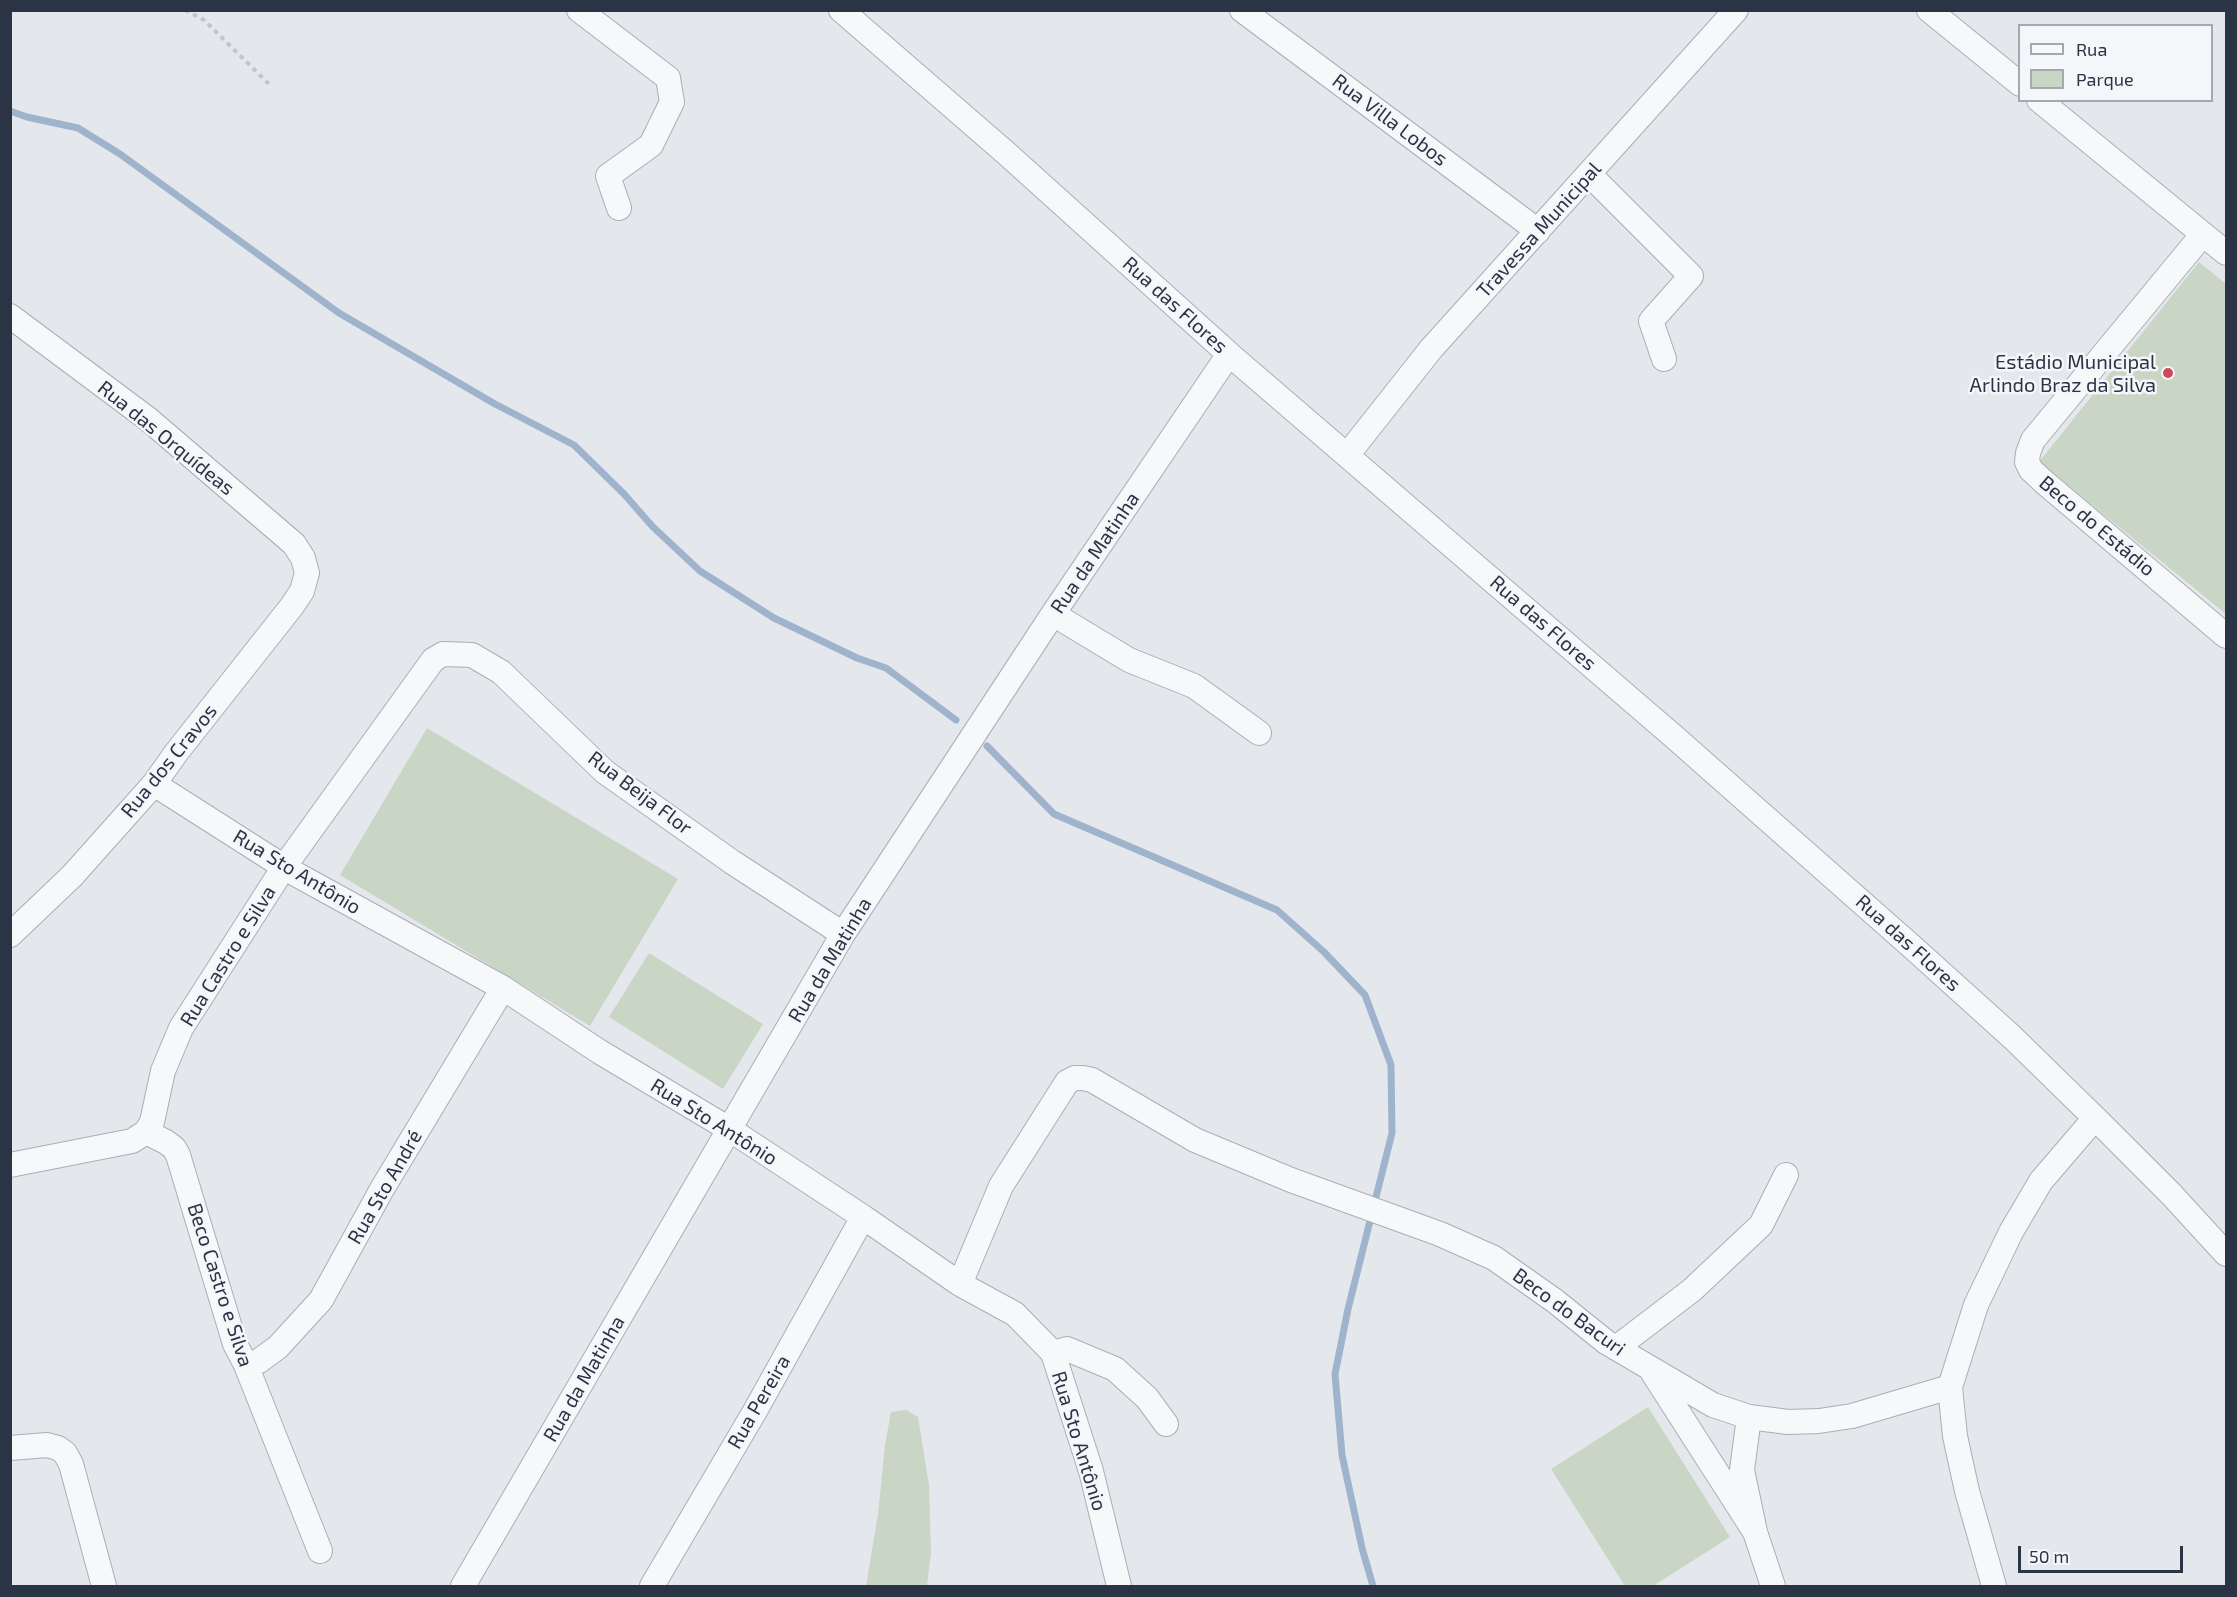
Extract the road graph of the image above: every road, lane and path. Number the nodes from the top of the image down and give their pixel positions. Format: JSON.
{"nodes":[{"id":1,"x":185,"y":10,"type":"edge"},
{"id":2,"x":579,"y":10,"type":"edge"},
{"id":3,"x":841,"y":10,"type":"edge"},
{"id":4,"x":1242,"y":10,"type":"edge"},
{"id":5,"x":1736,"y":10,"type":"edge"},
{"id":6,"x":1929,"y":10,"type":"edge"},
{"id":7,"x":2018,"y":83,"type":"edge"},
{"id":8,"x":271,"y":86,"type":"dead end"},
{"id":9,"x":2041,"y":102,"type":"edge"},
{"id":10,"x":1589,"y":174,"type":"junction"},
{"id":11,"x":619,"y":208,"type":"dead end"},
{"id":12,"x":1538,"y":231,"type":"junction"},
{"id":13,"x":2203,"y":234,"type":"junction"},
{"id":14,"x":2226,"y":253,"type":"edge"},
{"id":15,"x":10,"y":316,"type":"edge"},
{"id":16,"x":1229,"y":354,"type":"junction"},
{"id":17,"x":1664,"y":359,"type":"dead end"},
{"id":18,"x":1348,"y":454,"type":"junction"},
{"id":19,"x":307,"y":573,"type":"joint"},
{"id":20,"x":1053,"y":614,"type":"junction"},
{"id":21,"x":2226,"y":636,"type":"edge"},
{"id":22,"x":443,"y":654,"type":"joint"},
{"id":23,"x":1259,"y":733,"type":"dead end"},
{"id":24,"x":154,"y":784,"type":"junction"},
{"id":25,"x":284,"y":867,"type":"junction"},
{"id":26,"x":843,"y":934,"type":"junction"},
{"id":27,"x":10,"y":935,"type":"edge"},
{"id":28,"x":502,"y":988,"type":"junction"},
{"id":29,"x":2095,"y":1118,"type":"junction"},
{"id":30,"x":729,"y":1129,"type":"junction"},
{"id":31,"x":146,"y":1132,"type":"junction"},
{"id":32,"x":10,"y":1165,"type":"edge"},
{"id":33,"x":1786,"y":1175,"type":"dead end"},
{"id":34,"x":863,"y":1217,"type":"junction"},
{"id":35,"x":2226,"y":1254,"type":"edge"},
{"id":36,"x":960,"y":1284,"type":"junction"},
{"id":37,"x":1616,"y":1348,"type":"junction"},
{"id":38,"x":1053,"y":1353,"type":"junction"},
{"id":39,"x":246,"y":1365,"type":"junction"},
{"id":40,"x":1649,"y":1368,"type":"junction"},
{"id":41,"x":1950,"y":1387,"type":"junction"},
{"id":42,"x":1749,"y":1417,"type":"junction"},
{"id":43,"x":1166,"y":1424,"type":"dead end"},
{"id":44,"x":10,"y":1448,"type":"edge"},
{"id":45,"x":1755,"y":1532,"type":"junction"},
{"id":46,"x":320,"y":1551,"type":"dead end"},
{"id":47,"x":104,"y":1587,"type":"edge"},
{"id":48,"x":463,"y":1587,"type":"edge"},
{"id":49,"x":652,"y":1587,"type":"edge"},
{"id":50,"x":1119,"y":1587,"type":"edge"},
{"id":51,"x":1773,"y":1587,"type":"edge"},
{"id":52,"x":1994,"y":1587,"type":"edge"}],
"edges":[{"from":1,"to":8,"type":"path"},
{"from":2,"to":11,"type":"street"},
{"from":3,"to":16,"type":"street","name":"Rua das Flores"},
{"from":4,"to":12,"type":"street","name":"Rua Villa Lobos"},
{"from":5,"to":10,"type":"street","name":"Travessa Municipal"},
{"from":6,"to":7,"type":"street"},
{"from":9,"to":13,"type":"street"},
{"from":10,"to":12,"type":"street","name":"Travessa Municipal"},
{"from":10,"to":17,"type":"street"},
{"from":12,"to":18,"type":"street","name":"Travessa Municipal"},
{"from":13,"to":14,"type":"street"},
{"from":13,"to":21,"type":"street","name":"Beco do Estádio"},
{"from":15,"to":19,"type":"street","name":"Rua das Orquídeas"},
{"from":16,"to":18,"type":"street","name":"Rua das Flores"},
{"from":16,"to":20,"type":"street","name":"Rua da Matinha"},
{"from":18,"to":29,"type":"street","name":"Rua das Flores"},
{"from":19,"to":24,"type":"street","name":"Rua dos Cravos"},
{"from":20,"to":23,"type":"street"},
{"from":20,"to":26,"type":"street","name":"Rua da Matinha"},
{"from":22,"to":25,"type":"street","name":"Rua Castro e Silva"},
{"from":22,"to":26,"type":"street","name":"Rua Beija Flor"},
{"from":24,"to":25,"type":"street","name":"Rua Sto Antônio"},
{"from":24,"to":27,"type":"street","name":"Rua dos Cravos"},
{"from":25,"to":28,"type":"street","name":"Rua Sto Antônio"},
{"from":25,"to":31,"type":"street","name":"Rua Castro e Silva"},
{"from":26,"to":30,"type":"street","name":"Rua da Matinha"},
{"from":28,"to":30,"type":"street","name":"Rua Sto Antônio"},
{"from":28,"to":39,"type":"street","name":"Rua Sto André"},
{"from":29,"to":35,"type":"street","name":"Rua das Flores"},
{"from":29,"to":41,"type":"street"},
{"from":30,"to":34,"type":"street","name":"Rua Sto Antônio"},
{"from":30,"to":48,"type":"street","name":"Rua da Matinha"},
{"from":31,"to":32,"type":"street"},
{"from":31,"to":39,"type":"street","name":"Beco Castro e Silva"},
{"from":33,"to":37,"type":"street"},
{"from":34,"to":36,"type":"street","name":"Rua Sto Antônio"},
{"from":34,"to":49,"type":"street","name":"Rua Pereira"},
{"from":36,"to":37,"type":"street","name":"Beco do Bacuri"},
{"from":36,"to":38,"type":"street","name":"Rua Sto Antônio"},
{"from":37,"to":40,"type":"street","name":"Beco do Bacuri"},
{"from":38,"to":43,"type":"street"},
{"from":38,"to":50,"type":"street","name":"Rua Sto Antônio"},
{"from":39,"to":46,"type":"street","name":"Beco Castro e Silva"},
{"from":40,"to":42,"type":"street","name":"Beco do Bacuri"},
{"from":40,"to":45,"type":"street"},
{"from":41,"to":42,"type":"street","name":"Beco do Bacuri"},
{"from":41,"to":52,"type":"street"},
{"from":42,"to":45,"type":"street"},
{"from":44,"to":47,"type":"street"},
{"from":45,"to":51,"type":"street"}]}
